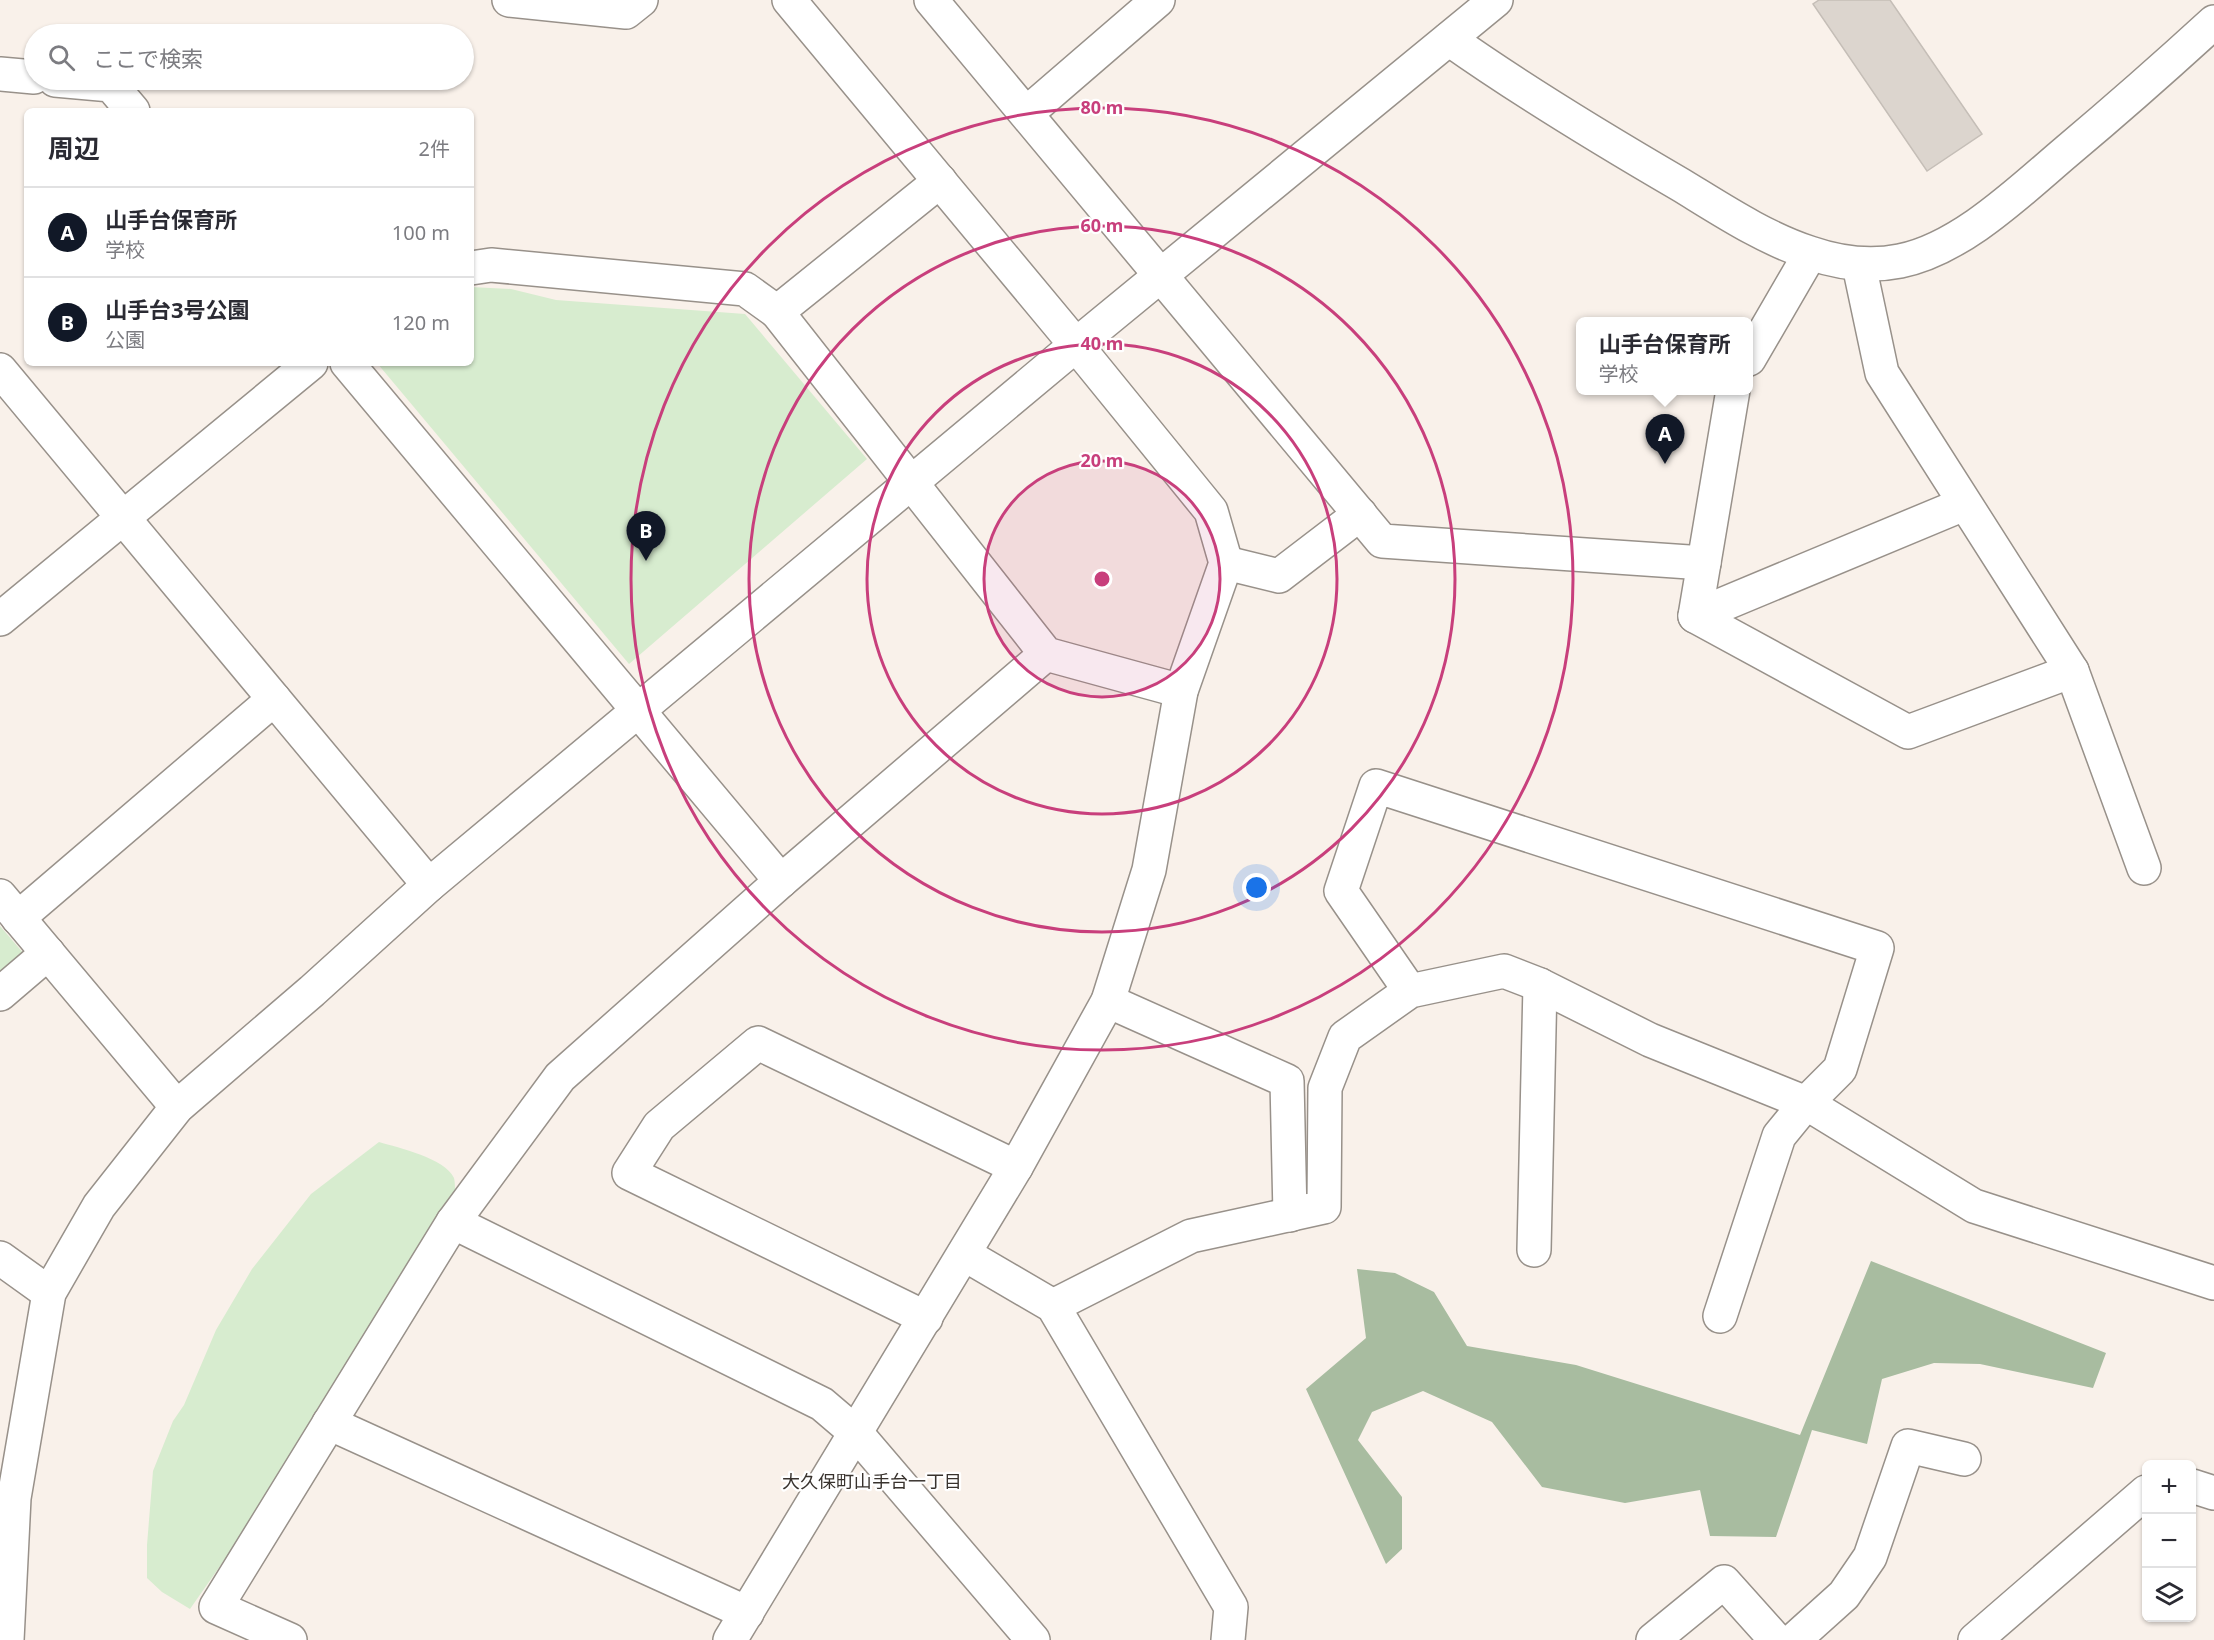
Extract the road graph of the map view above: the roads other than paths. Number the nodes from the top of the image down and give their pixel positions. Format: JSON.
{"nodes":[{"id":1,"x":509,"y":0,"type":"edge"},
{"id":2,"x":641,"y":0,"type":"edge"},
{"id":3,"x":789,"y":0,"type":"edge"},
{"id":4,"x":931,"y":0,"type":"edge"},
{"id":5,"x":1158,"y":0,"type":"edge"},
{"id":6,"x":1496,"y":0,"type":"edge"},
{"id":7,"x":2214,"y":22,"type":"edge"},
{"id":8,"x":1449,"y":39,"type":"junction"},
{"id":9,"x":0,"y":74,"type":"edge"},
{"id":10,"x":24,"y":76,"type":"edge"},
{"id":11,"x":115,"y":90,"type":"edge"},
{"id":12,"x":130,"y":108,"type":"edge"},
{"id":13,"x":1027,"y":113,"type":"junction"},
{"id":14,"x":939,"y":181,"type":"junction"},
{"id":15,"x":1810,"y":254,"type":"junction"},
{"id":16,"x":1859,"y":265,"type":"junction"},
{"id":17,"x":474,"y":268,"type":"edge"},
{"id":18,"x":1162,"y":274,"type":"junction"},
{"id":19,"x":777,"y":312,"type":"junction"},
{"id":20,"x":1076,"y":345,"type":"junction"},
{"id":21,"x":1753,"y":353,"type":"edge"},
{"id":22,"x":307,"y":366,"type":"edge"},
{"id":23,"x":350,"y":366,"type":"edge"},
{"id":24,"x":0,"y":370,"type":"edge"},
{"id":25,"x":1732,"y":395,"type":"edge"},
{"id":26,"x":912,"y":482,"type":"junction"},
{"id":27,"x":1964,"y":504,"type":"junction"},
{"id":28,"x":1360,"y":514,"type":"junction"},
{"id":29,"x":123,"y":517,"type":"junction"},
{"id":30,"x":1226,"y":563,"type":"junction"},
{"id":31,"x":1704,"y":563,"type":"junction"},
{"id":32,"x":1695,"y":616,"type":"junction"},
{"id":33,"x":0,"y":619,"type":"edge"},
{"id":34,"x":1046,"y":654,"type":"junction"},
{"id":35,"x":2072,"y":671,"type":"junction"},
{"id":36,"x":1181,"y":691,"type":"junction"},
{"id":37,"x":274,"y":699,"type":"junction"},
{"id":38,"x":639,"y":710,"type":"junction"},
{"id":39,"x":2144,"y":868,"type":"dead end"},
{"id":40,"x":781,"y":880,"type":"junction"},
{"id":41,"x":429,"y":885,"type":"junction"},
{"id":42,"x":9,"y":907,"type":"edge"},
{"id":43,"x":48,"y":953,"type":"junction"},
{"id":44,"x":1540,"y":985,"type":"junction"},
{"id":45,"x":1410,"y":991,"type":"junction"},
{"id":46,"x":0,"y":994,"type":"edge"},
{"id":47,"x":1108,"y":1001,"type":"junction"},
{"id":48,"x":1806,"y":1103,"type":"junction"},
{"id":49,"x":177,"y":1107,"type":"junction"},
{"id":50,"x":1016,"y":1167,"type":"junction"},
{"id":51,"x":1290,"y":1215,"type":"junction"},
{"id":52,"x":453,"y":1222,"type":"junction"},
{"id":53,"x":1534,"y":1250,"type":"dead end"},
{"id":54,"x":964,"y":1254,"type":"junction"},
{"id":55,"x":0,"y":1258,"type":"edge"},
{"id":56,"x":2214,"y":1283,"type":"edge"},
{"id":57,"x":48,"y":1293,"type":"junction"},
{"id":58,"x":1053,"y":1306,"type":"junction"},
{"id":59,"x":1720,"y":1316,"type":"dead end"},
{"id":60,"x":926,"y":1318,"type":"junction"},
{"id":61,"x":329,"y":1423,"type":"junction"},
{"id":62,"x":856,"y":1433,"type":"junction"},
{"id":63,"x":1964,"y":1459,"type":"dead end"},
{"id":64,"x":2196,"y":1487,"type":"edge"},
{"id":65,"x":2214,"y":1493,"type":"edge"},
{"id":66,"x":2142,"y":1495,"type":"edge"},
{"id":67,"x":739,"y":1627,"type":"edge"},
{"id":68,"x":7,"y":1640,"type":"edge"},
{"id":69,"x":290,"y":1640,"type":"edge"},
{"id":70,"x":1033,"y":1640,"type":"edge"},
{"id":71,"x":1228,"y":1640,"type":"edge"},
{"id":72,"x":1653,"y":1640,"type":"edge"},
{"id":73,"x":1776,"y":1640,"type":"edge"},
{"id":74,"x":1794,"y":1640,"type":"edge"},
{"id":75,"x":1975,"y":1640,"type":"edge"}],
"edges":[{"from":1,"to":2,"type":"street"},
{"from":3,"to":14,"type":"street"},
{"from":4,"to":13,"type":"street"},
{"from":5,"to":13,"type":"street"},
{"from":6,"to":8,"type":"street"},
{"from":7,"to":16,"type":"street"},
{"from":8,"to":15,"type":"street"},
{"from":8,"to":18,"type":"street"},
{"from":9,"to":10,"type":"street"},
{"from":11,"to":12,"type":"street"},
{"from":13,"to":18,"type":"street"},
{"from":14,"to":19,"type":"street"},
{"from":14,"to":20,"type":"street"},
{"from":15,"to":16,"type":"street"},
{"from":15,"to":21,"type":"street"},
{"from":16,"to":27,"type":"street"},
{"from":17,"to":19,"type":"street"},
{"from":18,"to":20,"type":"street"},
{"from":18,"to":28,"type":"street"},
{"from":19,"to":26,"type":"street"},
{"from":20,"to":26,"type":"street"},
{"from":20,"to":30,"type":"street"},
{"from":22,"to":29,"type":"street"},
{"from":23,"to":38,"type":"street"},
{"from":24,"to":29,"type":"street"},
{"from":25,"to":31,"type":"street"},
{"from":26,"to":34,"type":"street"},
{"from":26,"to":38,"type":"street"},
{"from":27,"to":32,"type":"street"},
{"from":27,"to":35,"type":"street"},
{"from":28,"to":30,"type":"street"},
{"from":28,"to":31,"type":"street"},
{"from":29,"to":33,"type":"street"},
{"from":29,"to":37,"type":"street"},
{"from":30,"to":36,"type":"street"},
{"from":31,"to":32,"type":"street"},
{"from":32,"to":35,"type":"street"},
{"from":34,"to":36,"type":"street"},
{"from":34,"to":40,"type":"street"},
{"from":35,"to":39,"type":"street"},
{"from":36,"to":47,"type":"street"},
{"from":37,"to":41,"type":"street"},
{"from":37,"to":42,"type":"street"},
{"from":38,"to":40,"type":"street"},
{"from":38,"to":41,"type":"street"},
{"from":40,"to":52,"type":"street"},
{"from":41,"to":49,"type":"street"},
{"from":42,"to":43,"type":"street"},
{"from":43,"to":46,"type":"street"},
{"from":43,"to":49,"type":"street"},
{"from":44,"to":45,"type":"street"},
{"from":44,"to":48,"type":"street"},
{"from":44,"to":53,"type":"street"},
{"from":45,"to":48,"type":"street"},
{"from":45,"to":51,"type":"street"},
{"from":47,"to":50,"type":"street"},
{"from":47,"to":51,"type":"street"},
{"from":48,"to":56,"type":"street"},
{"from":48,"to":59,"type":"street"},
{"from":49,"to":57,"type":"street"},
{"from":50,"to":54,"type":"street"},
{"from":50,"to":60,"type":"street"},
{"from":51,"to":58,"type":"street"},
{"from":52,"to":61,"type":"street"},
{"from":52,"to":62,"type":"street"},
{"from":54,"to":58,"type":"street"},
{"from":54,"to":60,"type":"street"},
{"from":55,"to":57,"type":"street"},
{"from":57,"to":68,"type":"street"},
{"from":58,"to":71,"type":"street"},
{"from":60,"to":62,"type":"street"},
{"from":61,"to":67,"type":"street"},
{"from":61,"to":69,"type":"street"},
{"from":62,"to":67,"type":"street"},
{"from":62,"to":70,"type":"street"},
{"from":63,"to":74,"type":"street"},
{"from":64,"to":65,"type":"street"},
{"from":66,"to":75,"type":"street"},
{"from":72,"to":73,"type":"street"}]}
